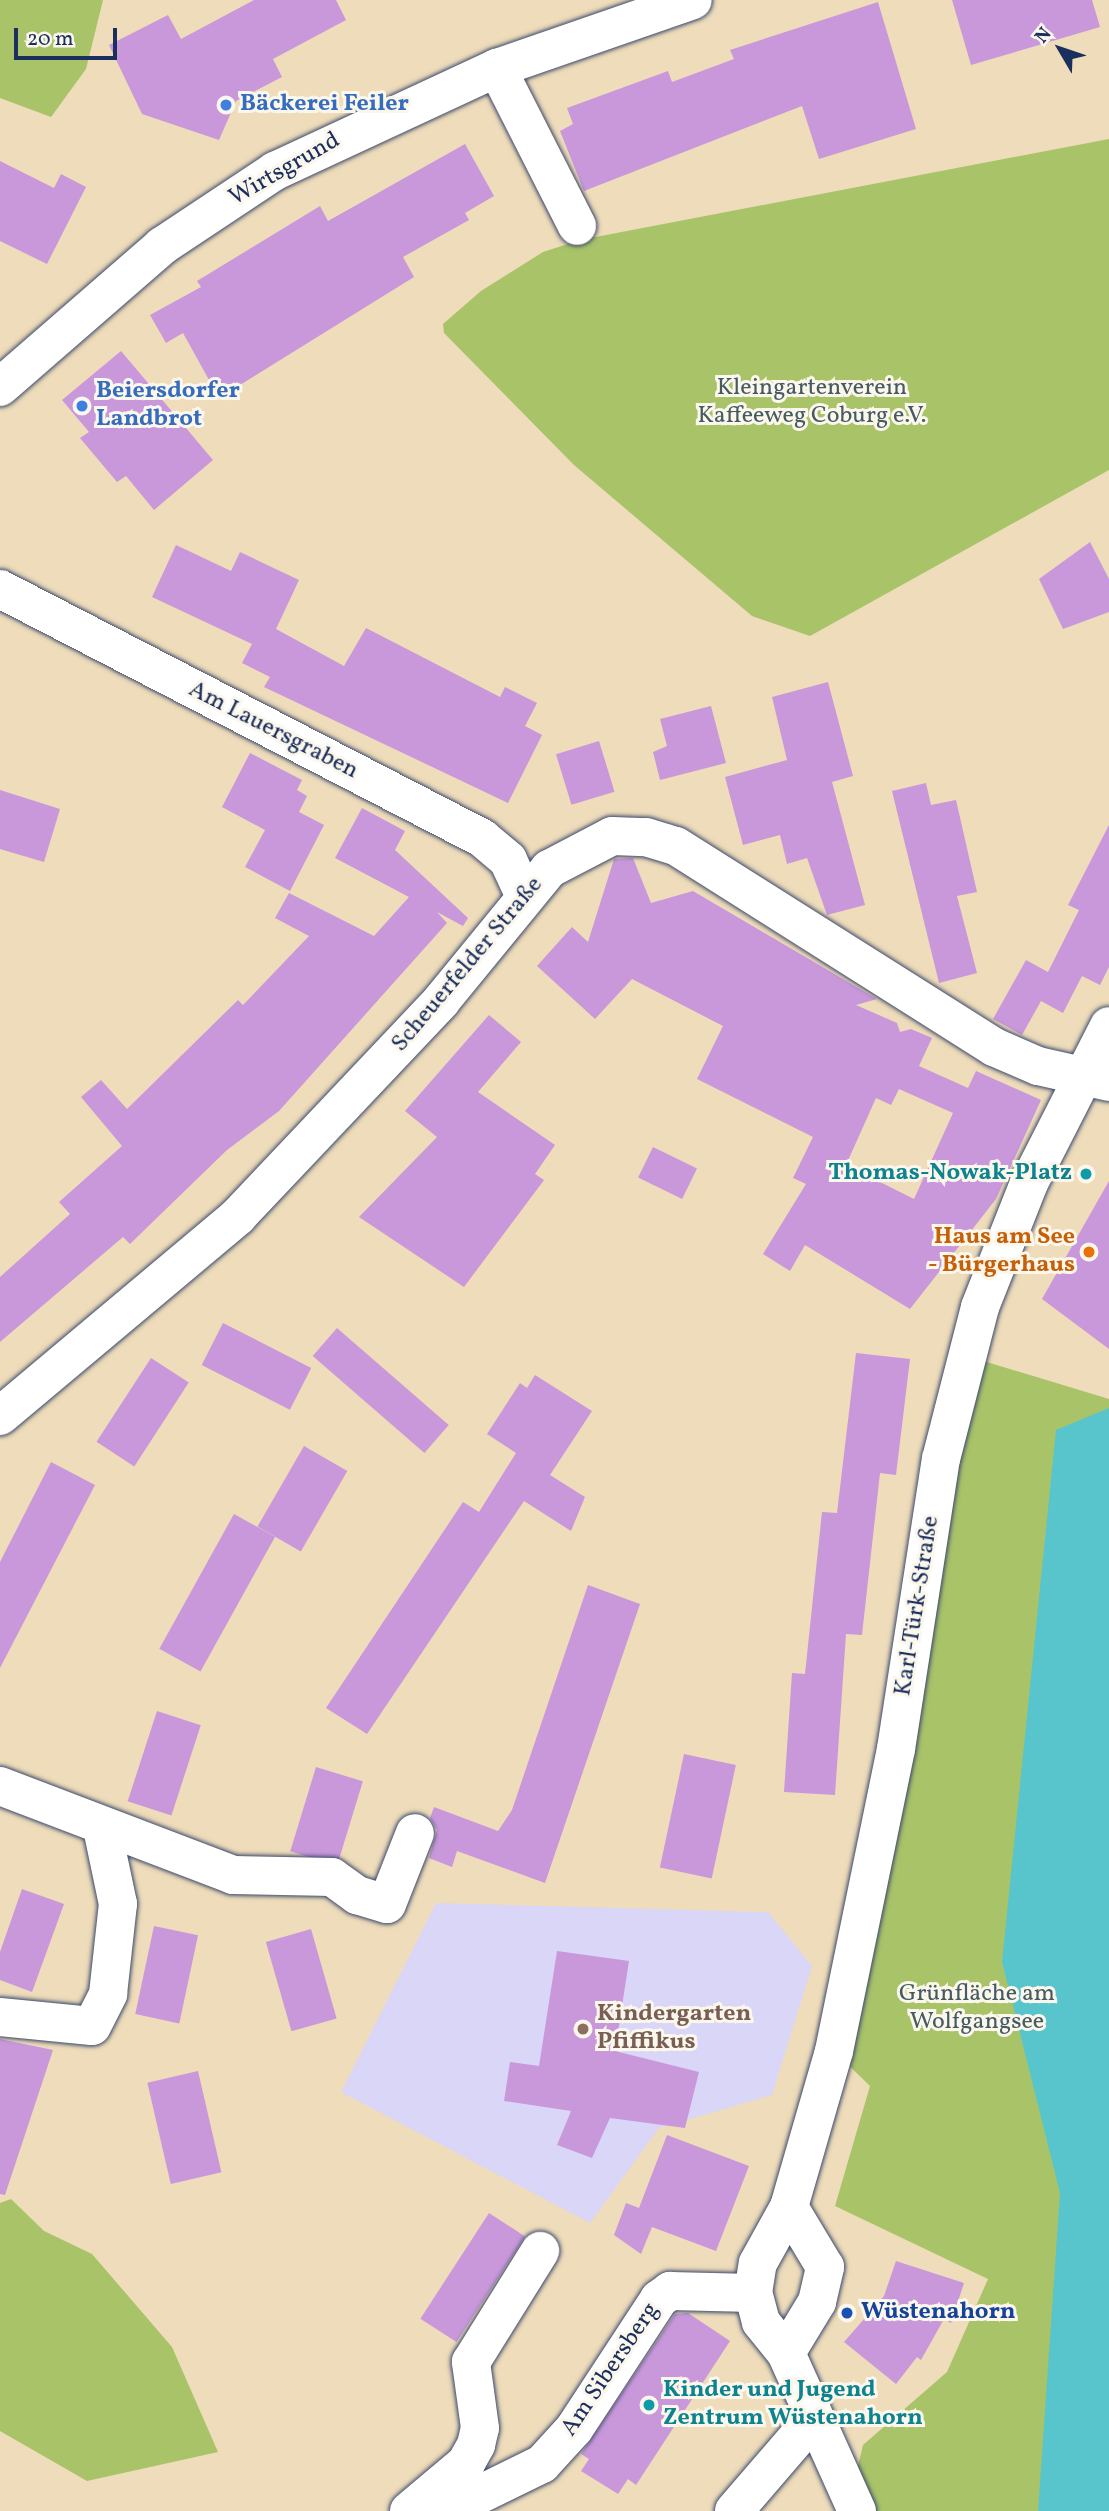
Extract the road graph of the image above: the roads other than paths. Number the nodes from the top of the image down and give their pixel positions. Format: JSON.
{"nodes":[{"id":1,"x":693,"y":0,"type":"edge"},
{"id":2,"x":497,"y":68,"type":"junction"},
{"id":3,"x":577,"y":226,"type":"dead end"},
{"id":4,"x":0,"y":387,"type":"edge"},
{"id":5,"x":0,"y":589,"type":"edge"},
{"id":6,"x":524,"y":895,"type":"junction"},
{"id":7,"x":1109,"y":1026,"type":"edge"},
{"id":8,"x":1098,"y":1078,"type":"edge"},
{"id":9,"x":0,"y":1416,"type":"edge"},
{"id":10,"x":0,"y":1786,"type":"edge"},
{"id":11,"x":102,"y":1828,"type":"junction"},
{"id":12,"x":415,"y":1833,"type":"dead end"},
{"id":13,"x":0,"y":2017,"type":"edge"},
{"id":14,"x":789,"y":2207,"type":"junction"},
{"id":15,"x":540,"y":2251,"type":"dead end"},
{"id":16,"x":753,"y":2293,"type":"junction"},
{"id":17,"x":786,"y":2353,"type":"junction"},
{"id":18,"x":813,"y":2419,"type":"junction"},
{"id":19,"x":409,"y":2511,"type":"edge"},
{"id":20,"x":446,"y":2511,"type":"edge"},
{"id":21,"x":734,"y":2511,"type":"edge"},
{"id":22,"x":857,"y":2511,"type":"edge"}],
"edges":[{"from":1,"to":2,"type":"street","name":"Wirtsgrund"},
{"from":2,"to":3,"type":"street"},
{"from":2,"to":4,"type":"street","name":"Wirtsgrund"},
{"from":5,"to":6,"type":"street","name":"Am Lauersgraben"},
{"from":6,"to":8,"type":"street","name":"Scheuerfelder Straße"},
{"from":6,"to":9,"type":"street","name":"Scheuerfelder Straße"},
{"from":7,"to":8,"type":"street","name":"Karl-Türk-Straße"},
{"from":8,"to":14,"type":"street","name":"Karl-Türk-Straße"},
{"from":10,"to":11,"type":"street"},
{"from":11,"to":12,"type":"street"},
{"from":11,"to":13,"type":"street"},
{"from":14,"to":16,"type":"street","name":"Karl-Türk-Straße"},
{"from":14,"to":17,"type":"street"},
{"from":15,"to":19,"type":"street"},
{"from":16,"to":17,"type":"street"},
{"from":16,"to":20,"type":"street","name":"Am Sibersberg"},
{"from":17,"to":18,"type":"street"},
{"from":18,"to":21,"type":"street"},
{"from":18,"to":22,"type":"street"}]}
